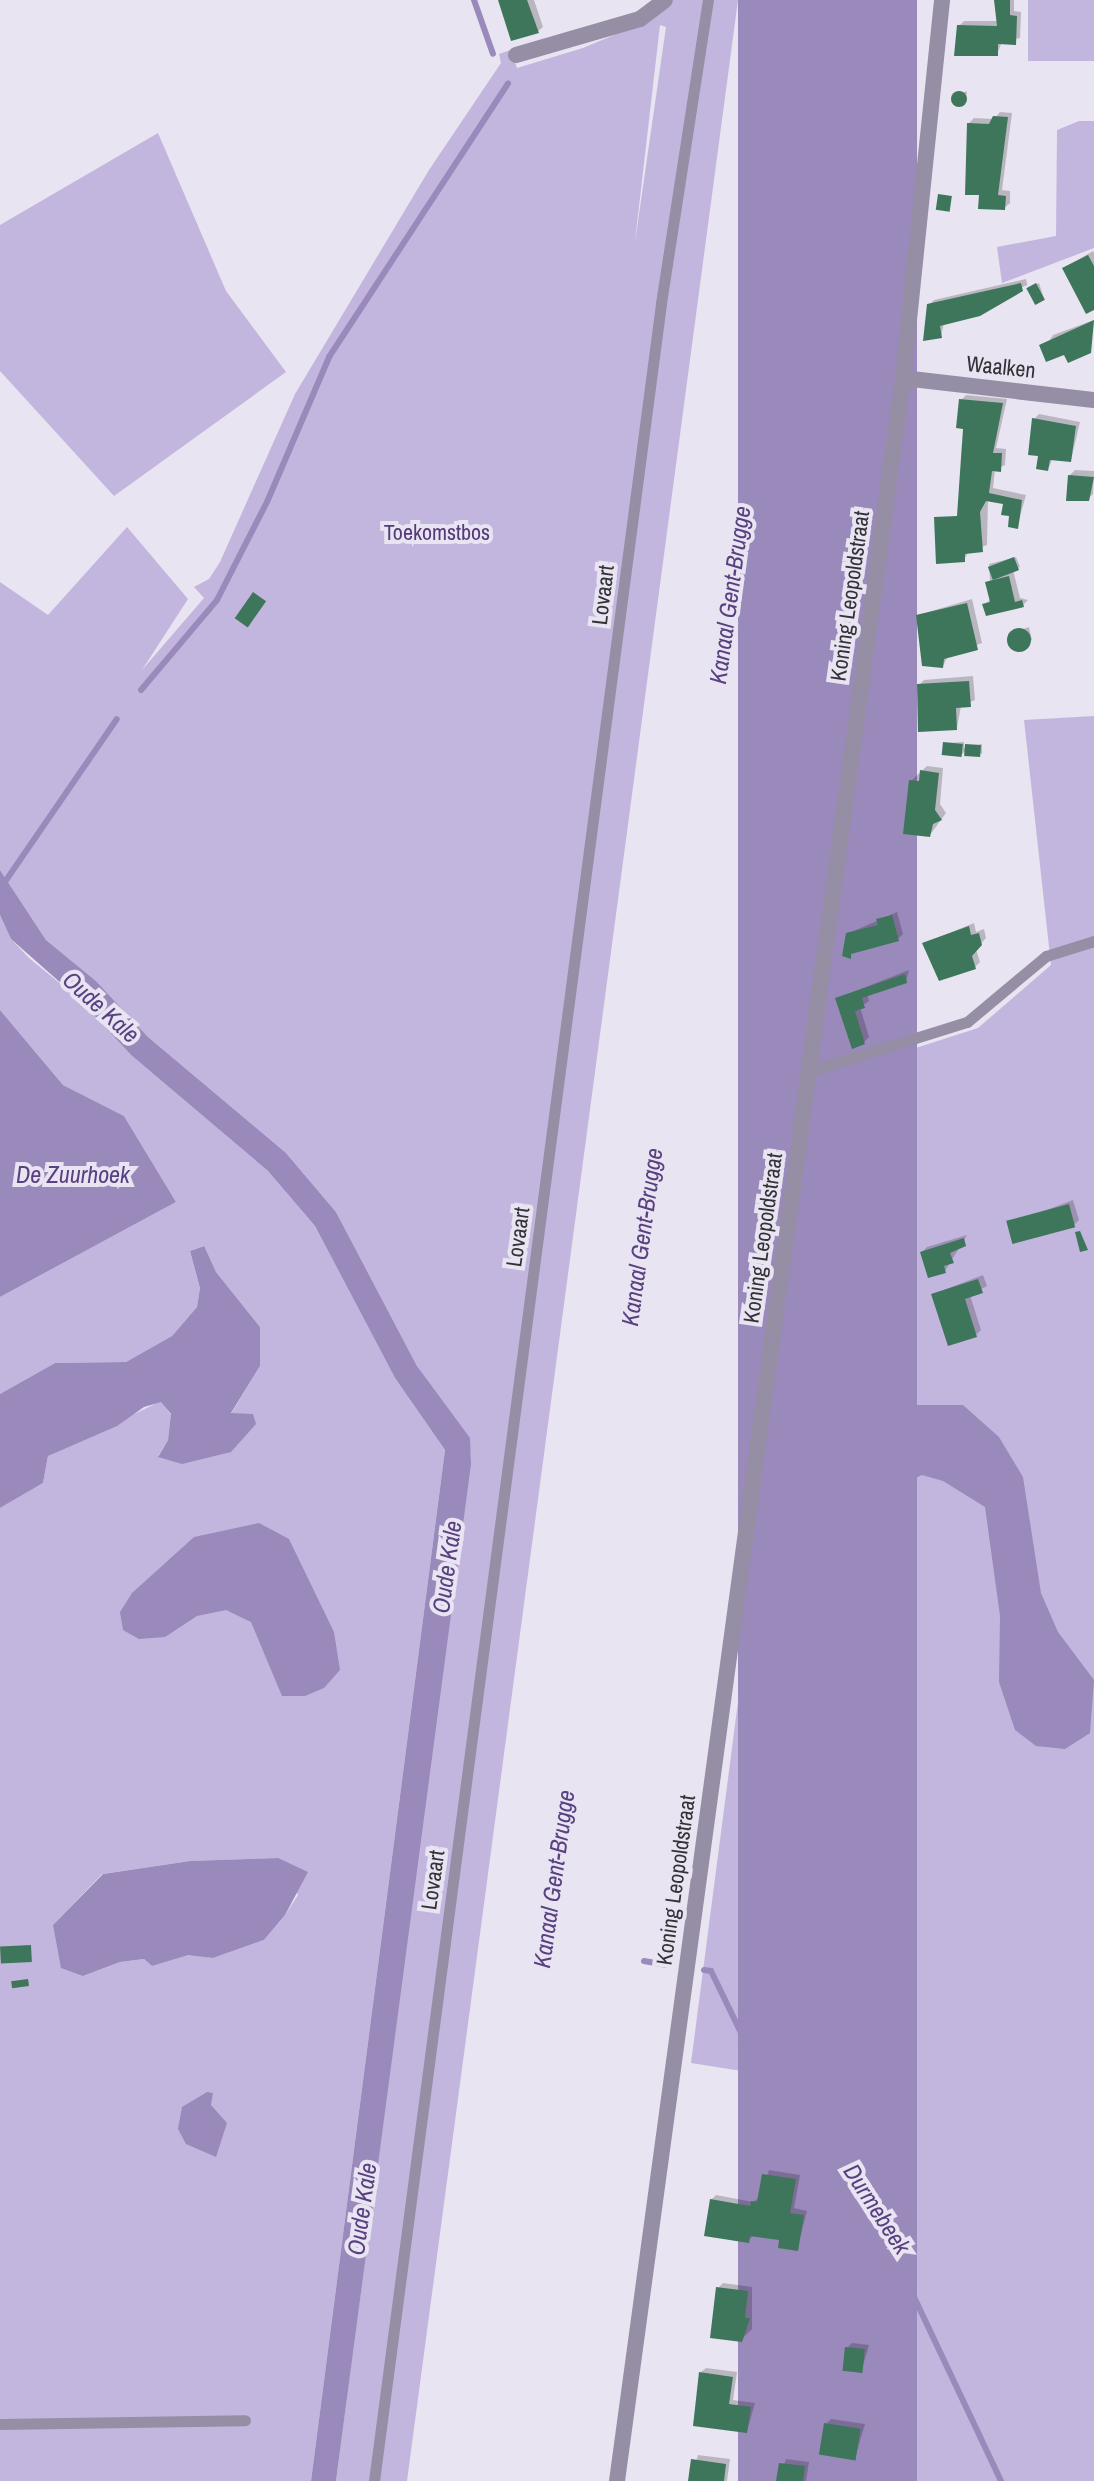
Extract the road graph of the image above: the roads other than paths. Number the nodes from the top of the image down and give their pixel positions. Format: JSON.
{"nodes":[{"id":1,"x":665,"y":0,"type":"edge"},
{"id":2,"x":708,"y":0,"type":"edge"},
{"id":3,"x":942,"y":0,"type":"edge"},
{"id":4,"x":516,"y":55,"type":"dead end"},
{"id":5,"x":903,"y":378,"type":"junction"},
{"id":6,"x":1094,"y":400,"type":"edge"},
{"id":7,"x":1094,"y":941,"type":"edge"},
{"id":8,"x":807,"y":1072,"type":"junction"},
{"id":9,"x":245,"y":2420,"type":"dead end"},
{"id":10,"x":0,"y":2424,"type":"edge"},
{"id":11,"x":374,"y":2481,"type":"edge"},
{"id":12,"x":617,"y":2481,"type":"edge"}],
"edges":[{"from":1,"to":4,"type":"street"},
{"from":2,"to":11,"type":"lane","name":"Lovaart"},
{"from":3,"to":5,"type":"street","name":"Koning Leopoldstraat"},
{"from":5,"to":6,"type":"street","name":"Waalken"},
{"from":5,"to":8,"type":"street","name":"Koning Leopoldstraat"},
{"from":7,"to":8,"type":"lane"},
{"from":8,"to":12,"type":"street","name":"Koning Leopoldstraat"},
{"from":9,"to":10,"type":"lane"}]}
